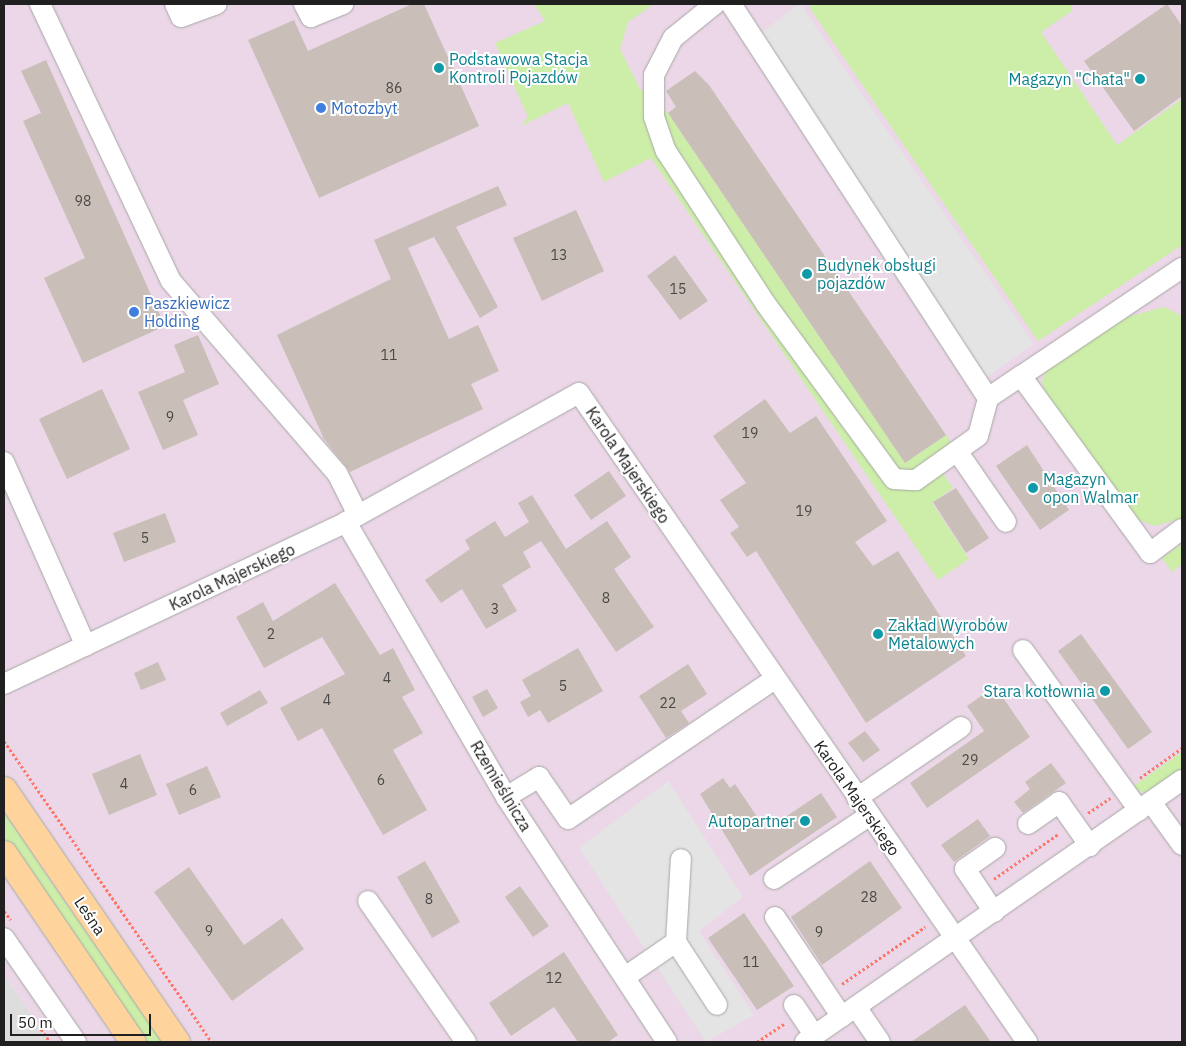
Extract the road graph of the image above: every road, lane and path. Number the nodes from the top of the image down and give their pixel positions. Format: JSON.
{"nodes":[{"id":1,"x":40,"y":4,"type":"edge"},
{"id":2,"x":175,"y":4,"type":"edge"},
{"id":3,"x":218,"y":4,"type":"edge"},
{"id":4,"x":304,"y":4,"type":"edge"},
{"id":5,"x":343,"y":4,"type":"edge"},
{"id":6,"x":715,"y":4,"type":"edge"},
{"id":7,"x":731,"y":4,"type":"edge"},
{"id":8,"x":1182,"y":268,"type":"edge"},
{"id":9,"x":1021,"y":376,"type":"junction"},
{"id":10,"x":988,"y":398,"type":"junction"},
{"id":11,"x":957,"y":452,"type":"junction"},
{"id":12,"x":4,"y":462,"type":"edge"},
{"id":13,"x":352,"y":519,"type":"junction"},
{"id":14,"x":1006,"y":522,"type":"dead end"},
{"id":15,"x":1182,"y":530,"type":"edge"},
{"id":16,"x":86,"y":646,"type":"junction"},
{"id":17,"x":1023,"y":650,"type":"dead end"},
{"id":18,"x":775,"y":679,"type":"junction"},
{"id":19,"x":4,"y":684,"type":"edge"},
{"id":20,"x":960,"y":727,"type":"dead end"},
{"id":21,"x":4,"y":741,"type":"edge"},
{"id":22,"x":1182,"y":780,"type":"edge"},
{"id":23,"x":4,"y":788,"type":"edge"},
{"id":24,"x":506,"y":797,"type":"junction"},
{"id":25,"x":857,"y":798,"type":"junction"},
{"id":26,"x":1145,"y":806,"type":"junction"},
{"id":27,"x":868,"y":816,"type":"junction"},
{"id":28,"x":1028,"y":824,"type":"dead end"},
{"id":29,"x":1182,"y":845,"type":"edge"},
{"id":30,"x":1090,"y":846,"type":"junction"},
{"id":31,"x":995,"y":848,"type":"dead end"},
{"id":32,"x":4,"y":853,"type":"edge"},
{"id":33,"x":680,"y":859,"type":"dead end"},
{"id":34,"x":774,"y":879,"type":"dead end"},
{"id":35,"x":368,"y":901,"type":"dead end"},
{"id":36,"x":994,"y":912,"type":"junction"},
{"id":37,"x":775,"y":917,"type":"dead end"},
{"id":38,"x":4,"y":938,"type":"edge"},
{"id":39,"x":956,"y":938,"type":"junction"},
{"id":40,"x":676,"y":942,"type":"junction"},
{"id":41,"x":10,"y":958,"type":"edge"},
{"id":42,"x":624,"y":977,"type":"junction"},
{"id":43,"x":717,"y":1005,"type":"dead end"},
{"id":44,"x":794,"y":1005,"type":"dead end"},
{"id":45,"x":849,"y":1012,"type":"junction"},
{"id":46,"x":810,"y":1039,"type":"edge"},
{"id":47,"x":76,"y":1042,"type":"edge"},
{"id":48,"x":133,"y":1042,"type":"edge"},
{"id":49,"x":177,"y":1042,"type":"edge"},
{"id":50,"x":212,"y":1042,"type":"edge"},
{"id":51,"x":466,"y":1042,"type":"edge"},
{"id":52,"x":667,"y":1042,"type":"edge"},
{"id":53,"x":880,"y":1042,"type":"edge"},
{"id":54,"x":1027,"y":1042,"type":"edge"}],
"edges":[{"from":1,"to":13,"type":"street","name":"Rzemieślnicza"},
{"from":2,"to":3,"type":"street"},
{"from":4,"to":5,"type":"street"},
{"from":6,"to":11,"type":"street"},
{"from":7,"to":10,"type":"street"},
{"from":8,"to":9,"type":"street"},
{"from":9,"to":10,"type":"street"},
{"from":9,"to":15,"type":"street"},
{"from":10,"to":11,"type":"street"},
{"from":11,"to":14,"type":"street"},
{"from":12,"to":16,"type":"street"},
{"from":13,"to":16,"type":"street","name":"Karola Majerskiego"},
{"from":13,"to":18,"type":"street","name":"Karola Majerskiego"},
{"from":13,"to":24,"type":"street","name":"Rzemieślnicza"},
{"from":16,"to":19,"type":"street","name":"Karola Majerskiego"},
{"from":17,"to":26,"type":"street"},
{"from":18,"to":24,"type":"street"},
{"from":18,"to":25,"type":"street","name":"Karola Majerskiego"},
{"from":20,"to":25,"type":"street"},
{"from":21,"to":50,"type":"path"},
{"from":22,"to":26,"type":"street"},
{"from":23,"to":49,"type":"main road","name":"Leśna"},
{"from":24,"to":42,"type":"street","name":"Rzemieślnicza"},
{"from":25,"to":27,"type":"street","name":"Karola Majerskiego"},
{"from":26,"to":29,"type":"street"},
{"from":26,"to":30,"type":"street"},
{"from":27,"to":34,"type":"street"},
{"from":27,"to":39,"type":"street","name":"Karola Majerskiego"},
{"from":28,"to":30,"type":"street"},
{"from":30,"to":36,"type":"street"},
{"from":31,"to":36,"type":"street"},
{"from":32,"to":48,"type":"main road"},
{"from":33,"to":40,"type":"street"},
{"from":35,"to":51,"type":"street"},
{"from":36,"to":39,"type":"street"},
{"from":37,"to":45,"type":"street"},
{"from":38,"to":41,"type":"street"},
{"from":39,"to":45,"type":"street"},
{"from":39,"to":54,"type":"street","name":"Karola Majerskiego"},
{"from":40,"to":42,"type":"street"},
{"from":40,"to":43,"type":"street"},
{"from":41,"to":47,"type":"street"},
{"from":42,"to":52,"type":"street","name":"Rzemieślnicza"},
{"from":44,"to":46,"type":"street"},
{"from":45,"to":46,"type":"street"},
{"from":45,"to":53,"type":"street"}]}
